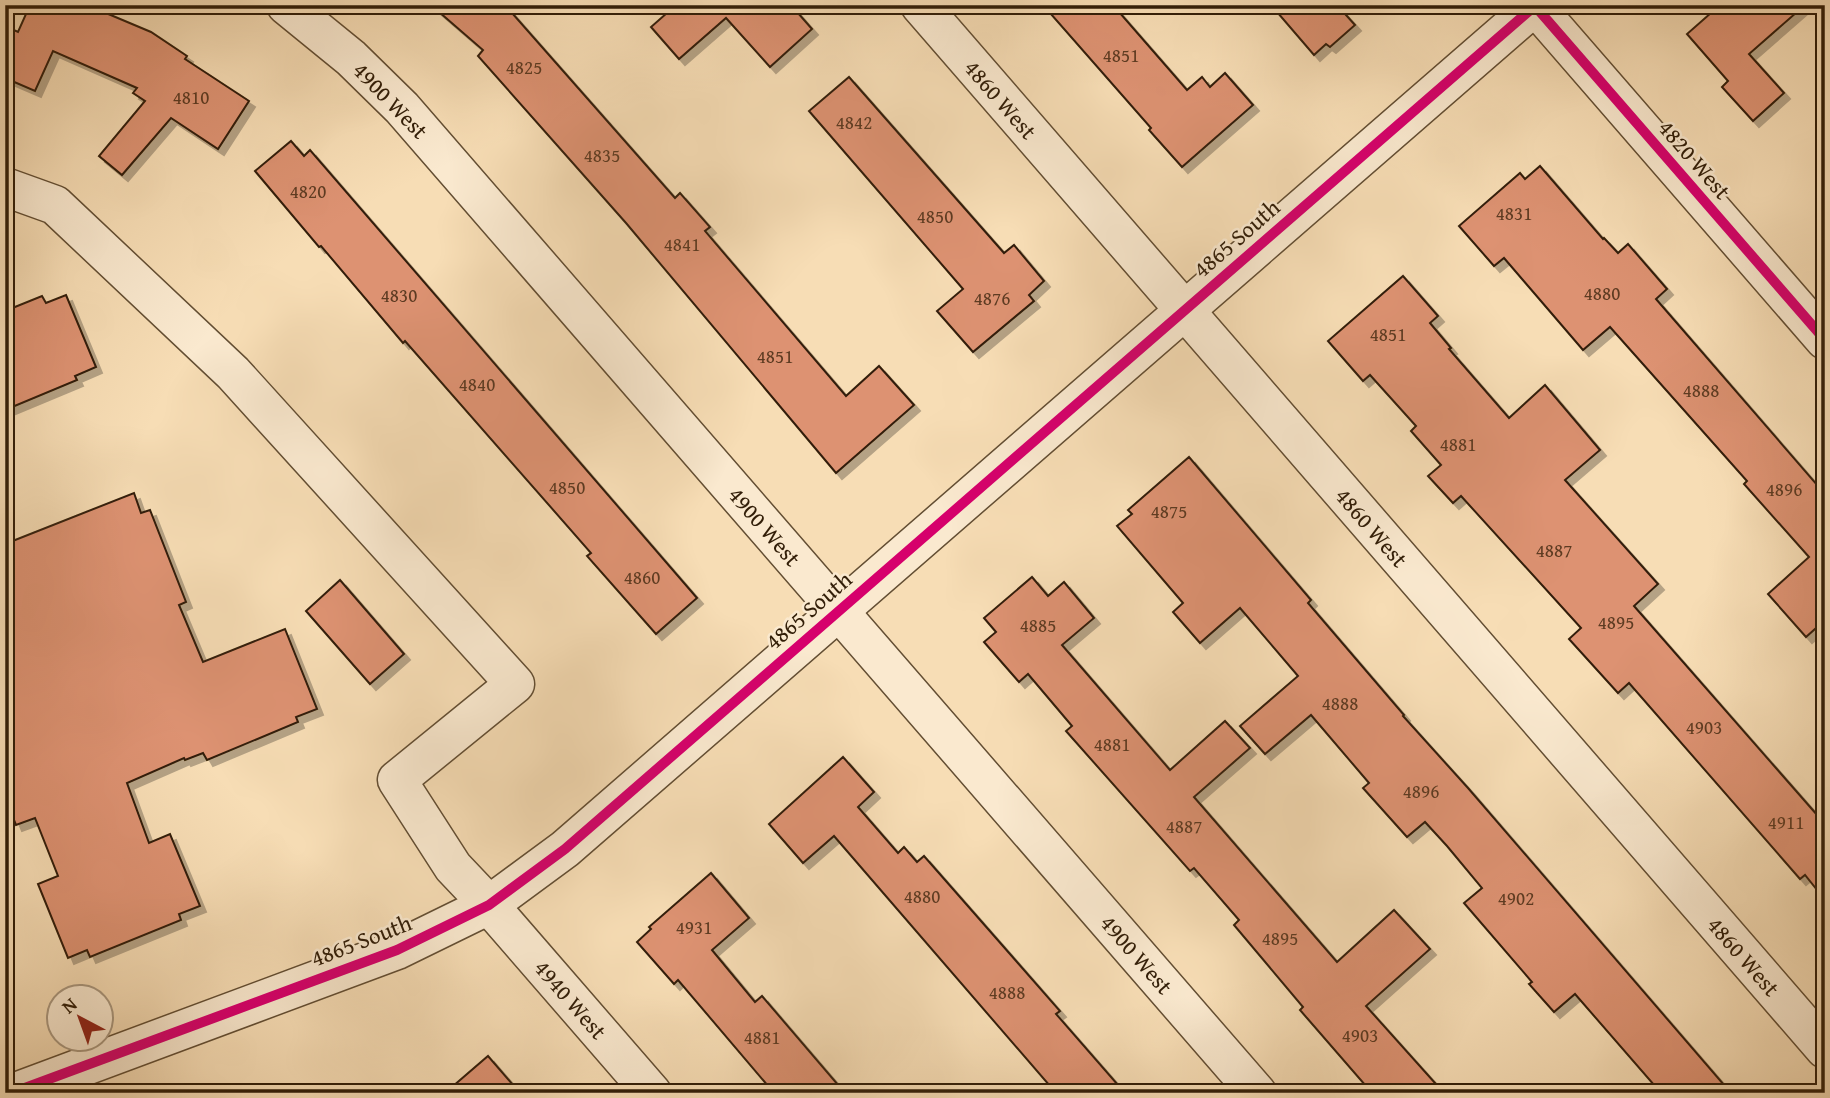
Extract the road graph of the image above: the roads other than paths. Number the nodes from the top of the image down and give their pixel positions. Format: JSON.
{"nodes":[{"id":1,"x":286,"y":5,"type":"edge"},
{"id":2,"x":920,"y":5,"type":"edge"},
{"id":3,"x":1535,"y":6,"type":"edge"},
{"id":4,"x":5,"y":187,"type":"edge"},
{"id":5,"x":1185,"y":311,"type":"junction"},
{"id":6,"x":1825,"y":340,"type":"edge"},
{"id":7,"x":839,"y":611,"type":"junction"},
{"id":8,"x":489,"y":905,"type":"junction"},
{"id":9,"x":1825,"y":1049,"type":"edge"},
{"id":10,"x":5,"y":1080,"type":"edge"},
{"id":11,"x":14,"y":1093,"type":"edge"},
{"id":12,"x":652,"y":1093,"type":"edge"},
{"id":13,"x":1257,"y":1093,"type":"edge"}],
"edges":[{"from":1,"to":7,"type":"street","name":"4900 West"},
{"from":2,"to":5,"type":"street","name":"4860 West"},
{"from":3,"to":5,"type":"street","name":"4865 South"},
{"from":3,"to":6,"type":"street","name":"4820 West"},
{"from":4,"to":8,"type":"street","name":"4940 West"},
{"from":5,"to":7,"type":"street","name":"4865 South"},
{"from":5,"to":9,"type":"street","name":"4860 West"},
{"from":7,"to":8,"type":"street","name":"4865 South"},
{"from":7,"to":13,"type":"street","name":"4900 West"},
{"from":8,"to":11,"type":"street","name":"4865 South"},
{"from":8,"to":12,"type":"street","name":"4940 West"},
{"from":10,"to":11,"type":"street"}]}
